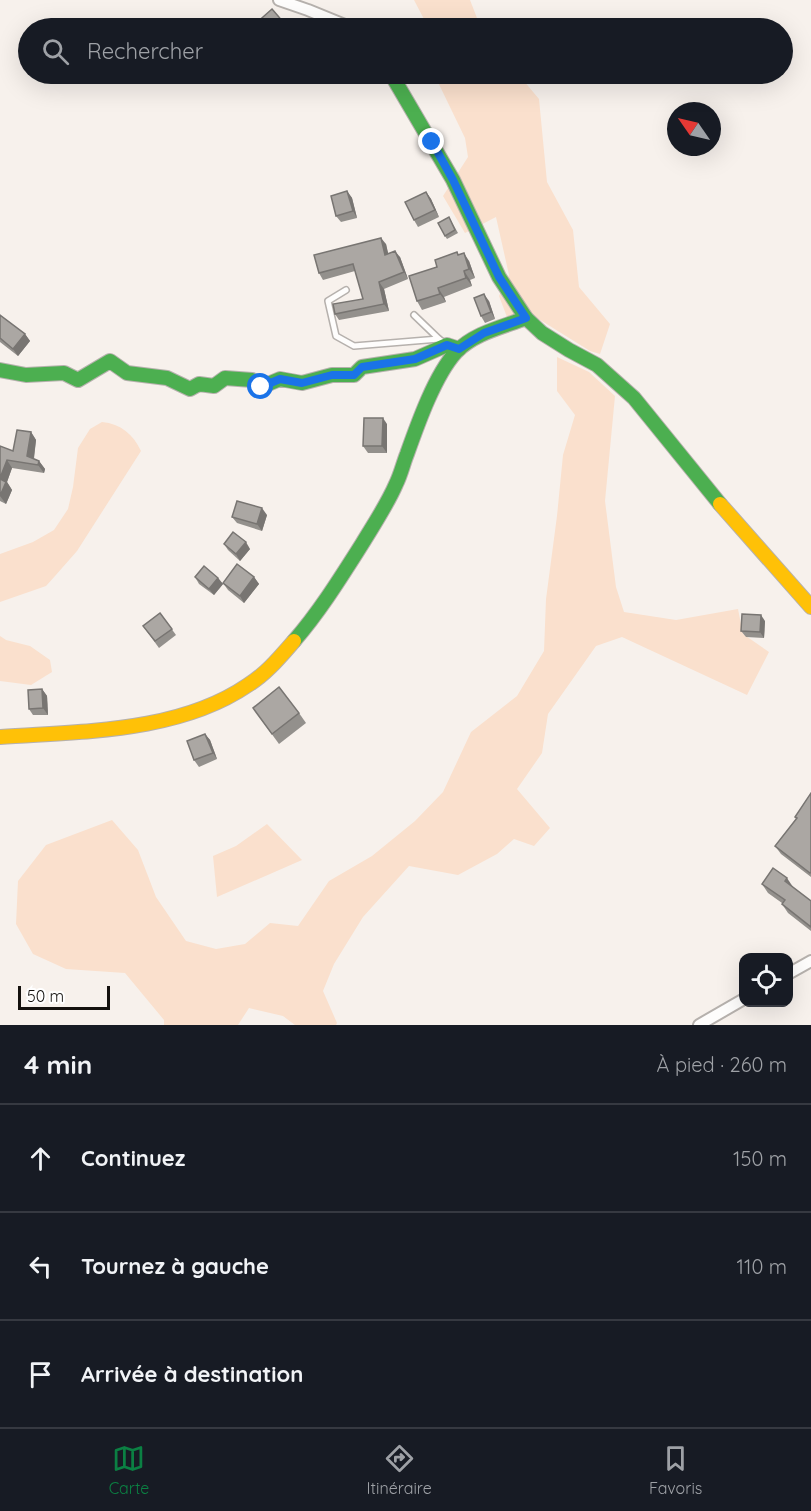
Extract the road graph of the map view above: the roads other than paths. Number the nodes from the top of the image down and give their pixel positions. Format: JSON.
{"nodes":[{"id":1,"x":279,"y":0,"type":"edge"},
{"id":2,"x":328,"y":18,"type":"edge"},
{"id":3,"x":398,"y":84,"type":"edge"},
{"id":4,"x":346,"y":290,"type":"dead end"},
{"id":5,"x":414,"y":315,"type":"dead end"},
{"id":6,"x":526,"y":318,"type":"junction"},
{"id":7,"x":448,"y":344,"type":"junction"},
{"id":8,"x":0,"y":370,"type":"edge"},
{"id":9,"x":811,"y":607,"type":"edge"},
{"id":10,"x":0,"y":737,"type":"edge"},
{"id":11,"x":811,"y":961,"type":"edge"},
{"id":12,"x":793,"y":972,"type":"edge"},
{"id":13,"x":739,"y":1002,"type":"edge"},
{"id":14,"x":699,"y":1025,"type":"edge"}],
"edges":[{"from":1,"to":2,"type":"street"},
{"from":3,"to":6,"type":"street"},
{"from":4,"to":7,"type":"lane"},
{"from":5,"to":7,"type":"lane"},
{"from":6,"to":7,"type":"street"},
{"from":6,"to":9,"type":"street"},
{"from":7,"to":8,"type":"street"},
{"from":7,"to":10,"type":"street"},
{"from":11,"to":12,"type":"street"},
{"from":13,"to":14,"type":"street"}]}
